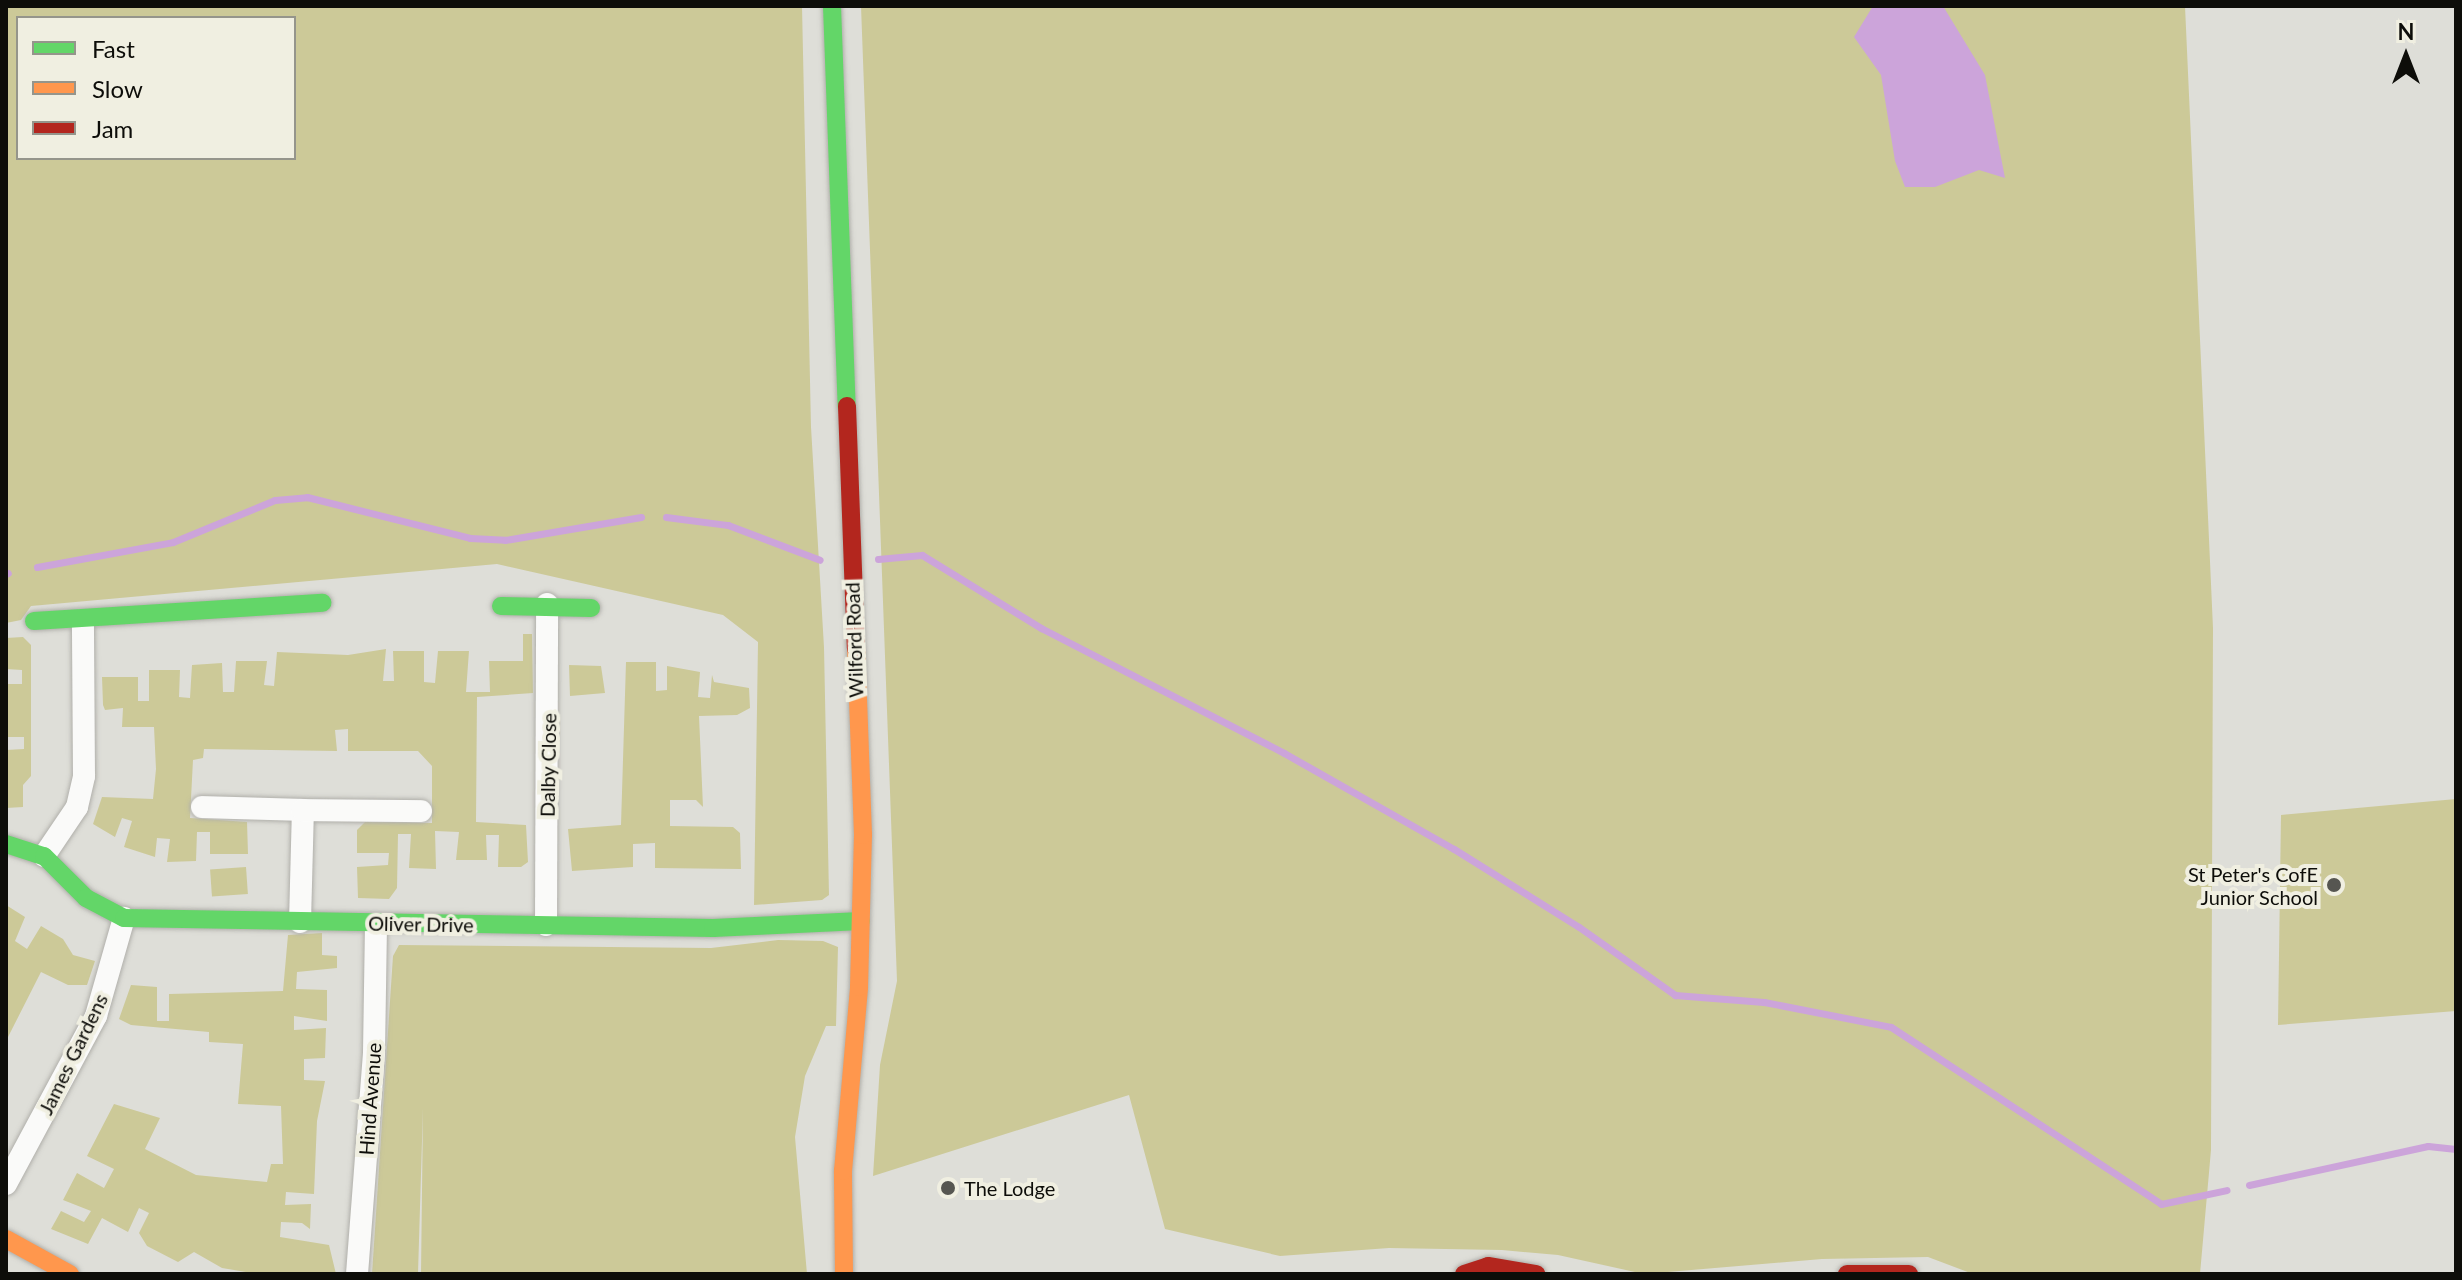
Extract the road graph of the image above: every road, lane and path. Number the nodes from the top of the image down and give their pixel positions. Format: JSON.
{"nodes":[{"id":1,"x":832,"y":6,"type":"edge"},
{"id":2,"x":322,"y":603,"type":"dead end"},
{"id":3,"x":547,"y":604,"type":"junction"},
{"id":4,"x":501,"y":606,"type":"dead end"},
{"id":5,"x":591,"y":608,"type":"dead end"},
{"id":6,"x":83,"y":620,"type":"junction"},
{"id":7,"x":34,"y":621,"type":"dead end"},
{"id":8,"x":202,"y":807,"type":"dead end"},
{"id":9,"x":303,"y":810,"type":"junction"},
{"id":10,"x":421,"y":811,"type":"dead end"},
{"id":11,"x":6,"y":844,"type":"edge"},
{"id":12,"x":44,"y":856,"type":"junction"},
{"id":13,"x":124,"y":918,"type":"junction"},
{"id":14,"x":861,"y":921,"type":"junction"},
{"id":15,"x":300,"y":922,"type":"junction"},
{"id":16,"x":376,"y":924,"type":"junction"},
{"id":17,"x":546,"y":925,"type":"junction"},
{"id":18,"x":6,"y":1184,"type":"edge"},
{"id":19,"x":6,"y":1239,"type":"edge"},
{"id":20,"x":1470,"y":1270,"type":"edge"},
{"id":21,"x":70,"y":1274,"type":"edge"},
{"id":22,"x":357,"y":1274,"type":"edge"},
{"id":23,"x":844,"y":1274,"type":"edge"},
{"id":24,"x":1536,"y":1274,"type":"edge"},
{"id":25,"x":1847,"y":1274,"type":"edge"},
{"id":26,"x":1909,"y":1274,"type":"edge"}],
"edges":[{"from":1,"to":14,"type":"street","name":"Wilford Road"},
{"from":2,"to":6,"type":"street"},
{"from":3,"to":4,"type":"street"},
{"from":3,"to":5,"type":"street"},
{"from":3,"to":17,"type":"street","name":"Dalby Close"},
{"from":6,"to":7,"type":"street"},
{"from":6,"to":12,"type":"street"},
{"from":8,"to":9,"type":"street"},
{"from":9,"to":10,"type":"street"},
{"from":9,"to":15,"type":"street"},
{"from":11,"to":12,"type":"street","name":"Oliver Drive"},
{"from":12,"to":13,"type":"street","name":"Oliver Drive"},
{"from":13,"to":15,"type":"street","name":"Oliver Drive"},
{"from":13,"to":18,"type":"street","name":"James Gardens"},
{"from":14,"to":17,"type":"street","name":"Oliver Drive"},
{"from":14,"to":23,"type":"street","name":"Wilford Road"},
{"from":15,"to":16,"type":"street","name":"Oliver Drive"},
{"from":16,"to":17,"type":"street","name":"Oliver Drive"},
{"from":16,"to":22,"type":"street","name":"Hind Avenue"},
{"from":19,"to":21,"type":"street"},
{"from":20,"to":24,"type":"street"},
{"from":25,"to":26,"type":"street"}]}
